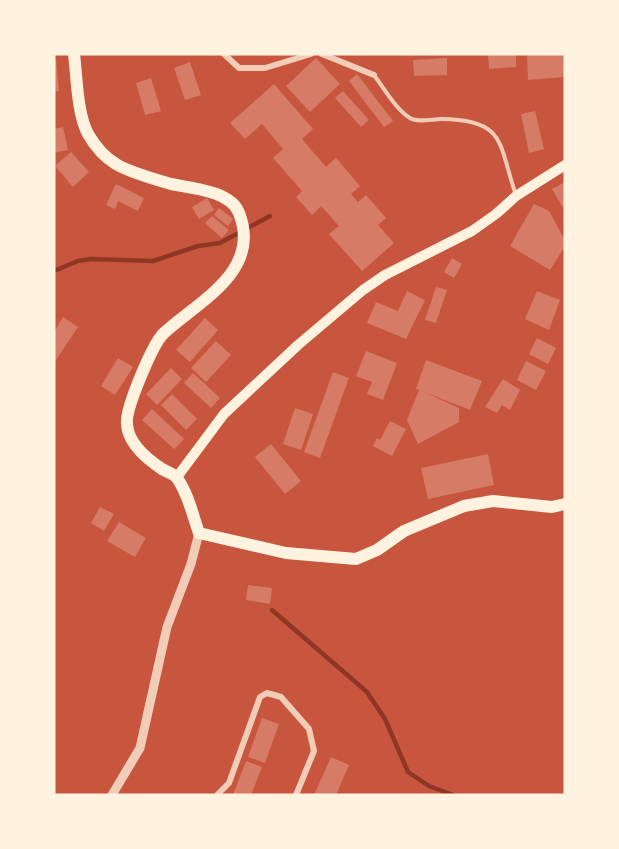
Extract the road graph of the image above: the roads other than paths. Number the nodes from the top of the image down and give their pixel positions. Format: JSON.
{"nodes":[{"id":1,"x":74,"y":54,"type":"edge"},
{"id":2,"x":224,"y":54,"type":"edge"},
{"id":3,"x":311,"y":54,"type":"edge"},
{"id":4,"x":322,"y":54,"type":"edge"},
{"id":5,"x":374,"y":75,"type":"joint"},
{"id":6,"x":565,"y":165,"type":"edge"},
{"id":7,"x":516,"y":196,"type":"junction"},
{"id":8,"x":177,"y":477,"type":"junction"},
{"id":9,"x":565,"y":504,"type":"edge"},
{"id":10,"x":199,"y":533,"type":"junction"},
{"id":11,"x":112,"y":795,"type":"edge"},
{"id":12,"x":217,"y":795,"type":"edge"},
{"id":13,"x":296,"y":795,"type":"edge"}],
"edges":[{"from":1,"to":8,"type":"highway"},
{"from":2,"to":3,"type":"street"},
{"from":4,"to":5,"type":"street"},
{"from":5,"to":7,"type":"lane"},
{"from":6,"to":7,"type":"main road"},
{"from":7,"to":8,"type":"main road"},
{"from":8,"to":10,"type":"highway"},
{"from":9,"to":10,"type":"highway"},
{"from":10,"to":11,"type":"street"},
{"from":12,"to":13,"type":"street"}]}
